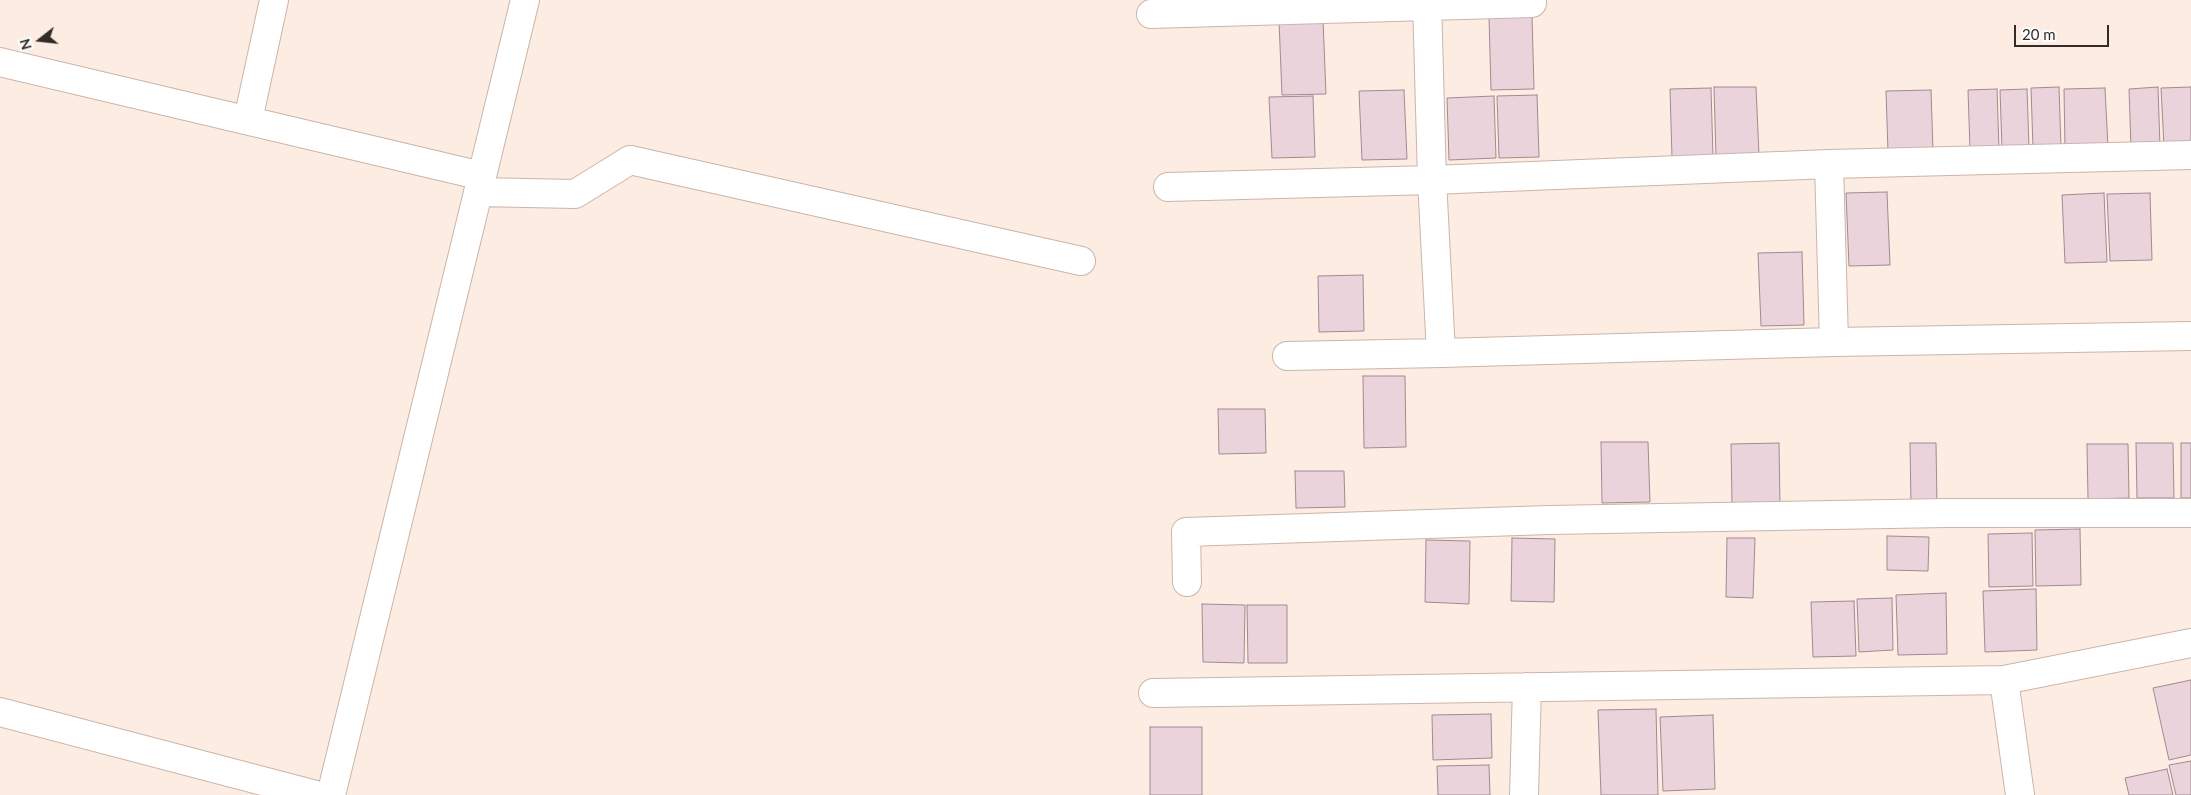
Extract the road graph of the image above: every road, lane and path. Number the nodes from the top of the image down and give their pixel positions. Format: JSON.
{"nodes":[{"id":1,"x":274,"y":0,"type":"edge"},
{"id":2,"x":525,"y":0,"type":"edge"},
{"id":3,"x":1428,"y":3,"type":"edge"},
{"id":4,"x":1532,"y":3,"type":"dead end"},
{"id":5,"x":1152,"y":14,"type":"dead end"},
{"id":6,"x":0,"y":62,"type":"edge"},
{"id":7,"x":248,"y":120,"type":"junction"},
{"id":8,"x":2191,"y":156,"type":"edge"},
{"id":9,"x":1829,"y":164,"type":"junction"},
{"id":10,"x":1432,"y":180,"type":"junction"},
{"id":11,"x":480,"y":184,"type":"junction"},
{"id":12,"x":1168,"y":187,"type":"dead end"},
{"id":13,"x":1081,"y":261,"type":"dead end"},
{"id":14,"x":2191,"y":336,"type":"edge"},
{"id":15,"x":1834,"y":342,"type":"junction"},
{"id":16,"x":1442,"y":353,"type":"junction"},
{"id":17,"x":1287,"y":356,"type":"dead end"},
{"id":18,"x":2191,"y":513,"type":"edge"},
{"id":19,"x":1187,"y":582,"type":"dead end"},
{"id":20,"x":2191,"y":643,"type":"edge"},
{"id":21,"x":2004,"y":680,"type":"junction"},
{"id":22,"x":1527,"y":687,"type":"junction"},
{"id":23,"x":1153,"y":693,"type":"dead end"},
{"id":24,"x":0,"y":712,"type":"edge"},
{"id":25,"x":316,"y":795,"type":"edge"},
{"id":26,"x":331,"y":795,"type":"edge"},
{"id":27,"x":1524,"y":795,"type":"edge"},
{"id":28,"x":2020,"y":795,"type":"edge"}],
"edges":[{"from":1,"to":7,"type":"street"},
{"from":2,"to":11,"type":"street"},
{"from":3,"to":4,"type":"street"},
{"from":3,"to":5,"type":"street"},
{"from":3,"to":10,"type":"street"},
{"from":6,"to":7,"type":"street"},
{"from":7,"to":11,"type":"street"},
{"from":8,"to":9,"type":"street"},
{"from":9,"to":10,"type":"street"},
{"from":9,"to":15,"type":"street"},
{"from":10,"to":12,"type":"street"},
{"from":10,"to":16,"type":"street"},
{"from":11,"to":13,"type":"street"},
{"from":11,"to":26,"type":"street"},
{"from":14,"to":15,"type":"street"},
{"from":15,"to":16,"type":"street"},
{"from":16,"to":17,"type":"street"},
{"from":18,"to":19,"type":"street"},
{"from":20,"to":21,"type":"street"},
{"from":21,"to":22,"type":"street"},
{"from":21,"to":28,"type":"street"},
{"from":22,"to":23,"type":"street"},
{"from":22,"to":27,"type":"street"},
{"from":24,"to":25,"type":"street"}]}
